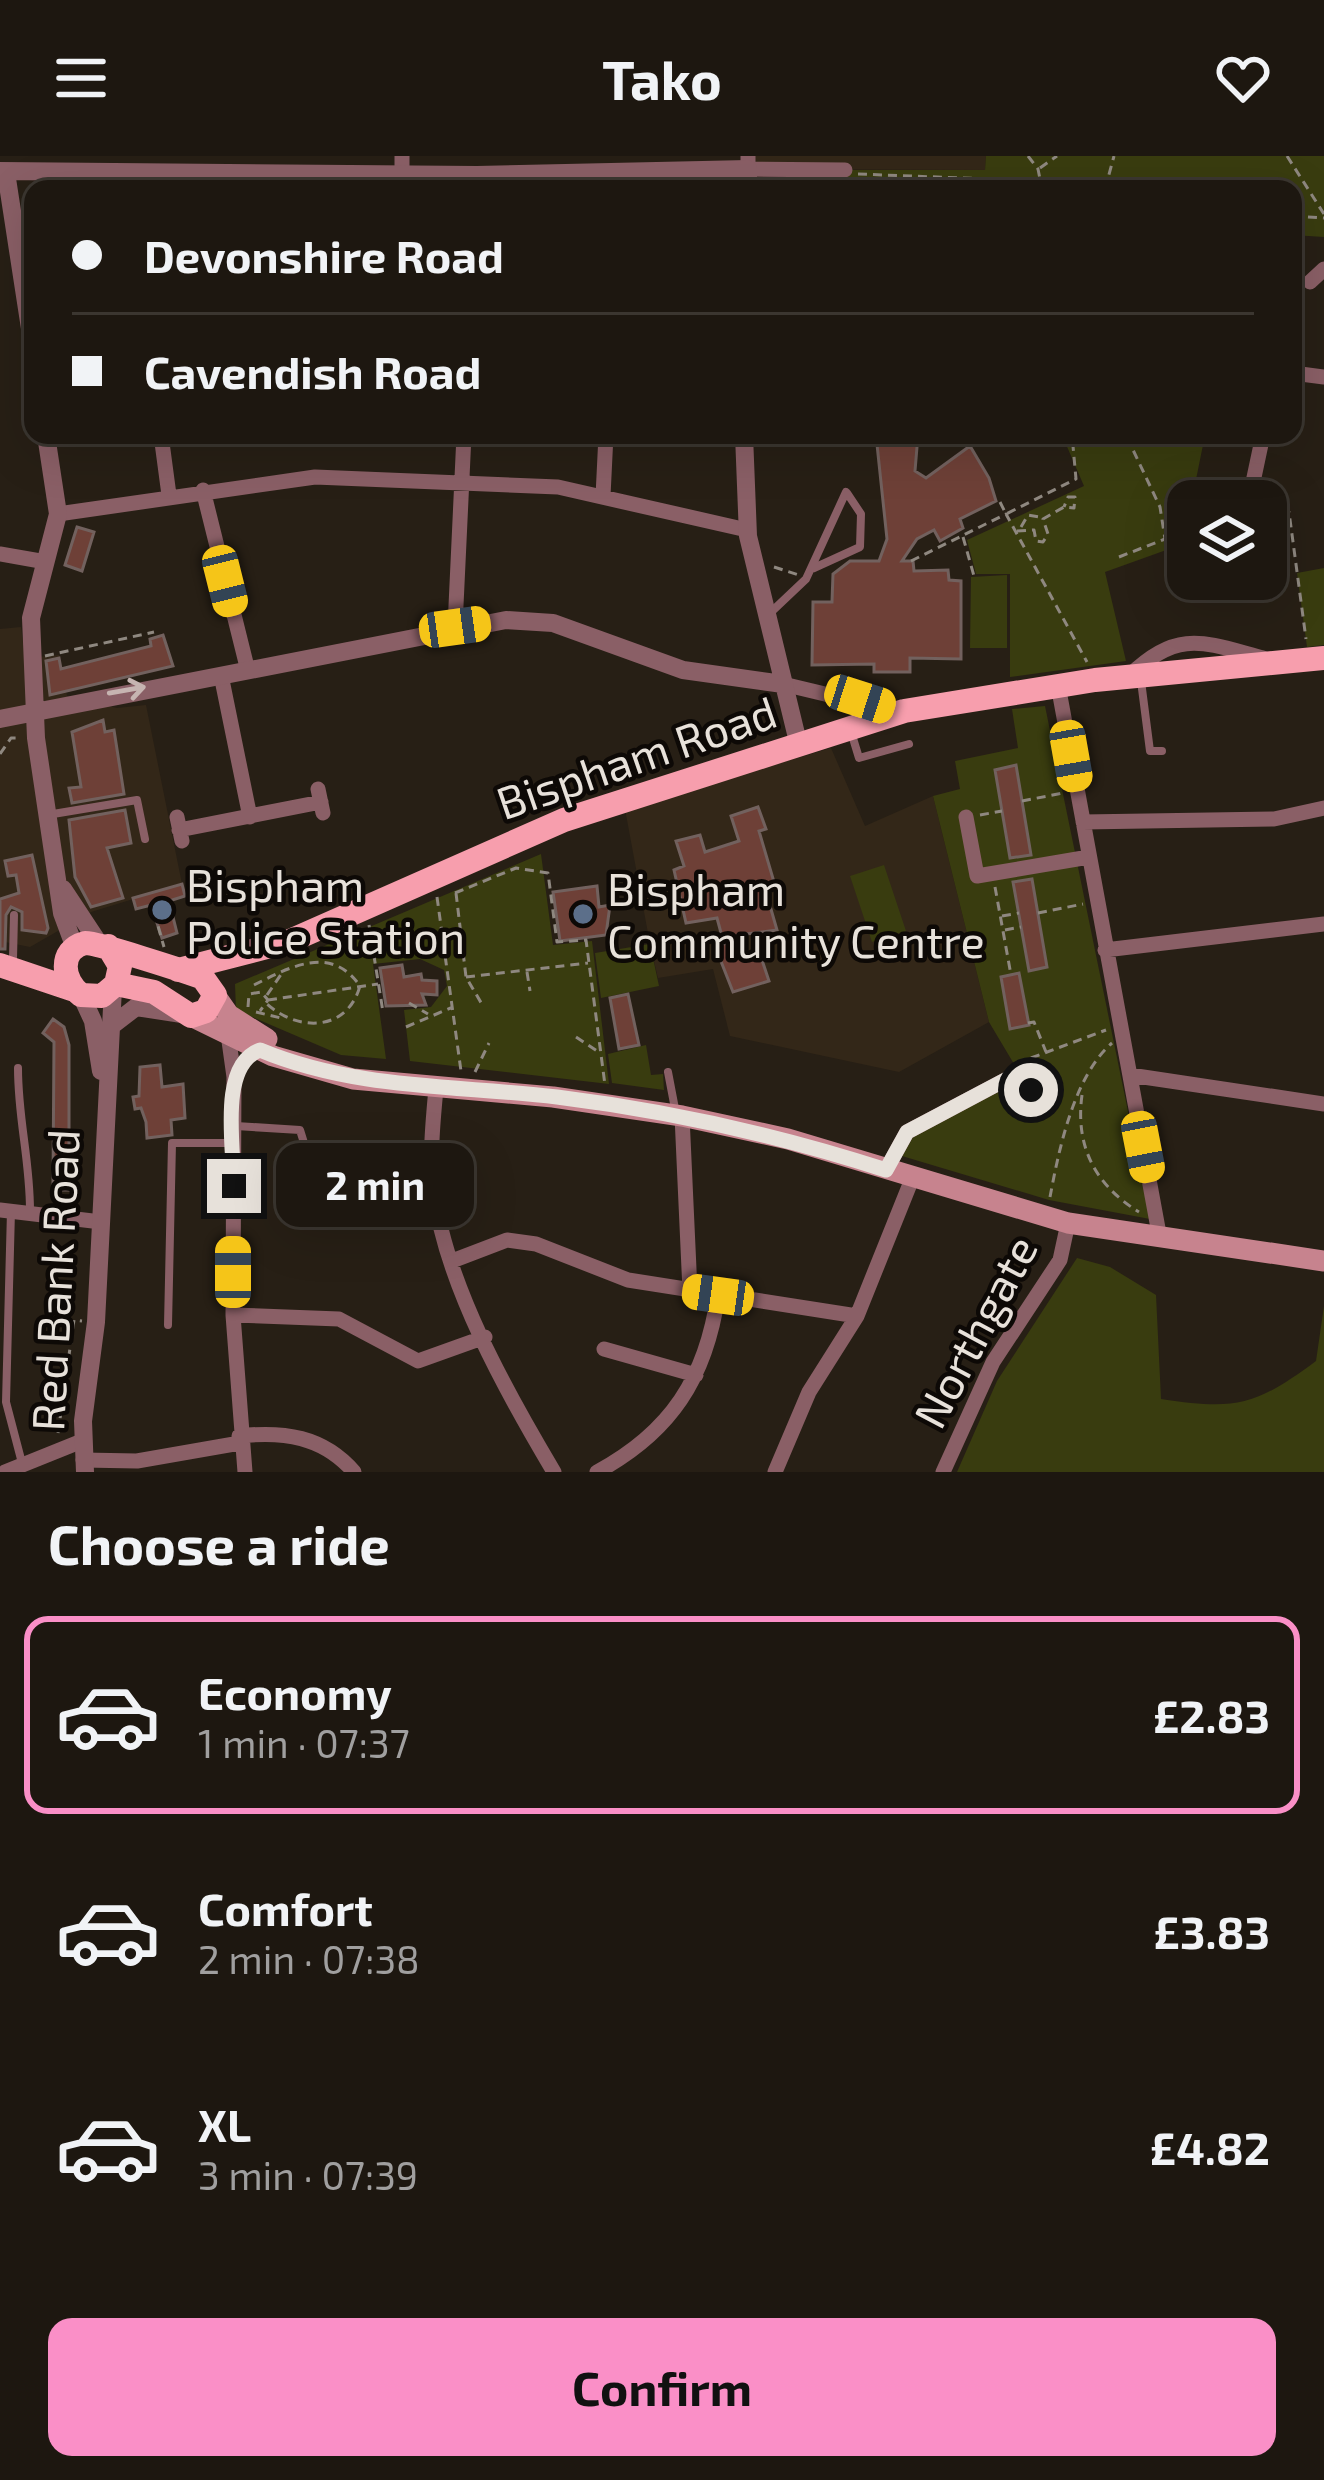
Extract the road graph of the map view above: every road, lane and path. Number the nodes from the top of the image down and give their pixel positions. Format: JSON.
{"nodes":[{"id":1,"x":1028,"y":156,"type":"edge"},
{"id":2,"x":1057,"y":156,"type":"edge"},
{"id":3,"x":272,"y":164,"type":"edge"},
{"id":4,"x":689,"y":164,"type":"edge"},
{"id":5,"x":154,"y":165,"type":"edge"},
{"id":6,"x":338,"y":165,"type":"edge"},
{"id":7,"x":402,"y":165,"type":"edge"},
{"id":8,"x":549,"y":165,"type":"edge"},
{"id":9,"x":841,"y":165,"type":"edge"},
{"id":10,"x":1038,"y":169,"type":"junction"},
{"id":11,"x":748,"y":171,"type":"edge"},
{"id":12,"x":3,"y":172,"type":"edge"},
{"id":13,"x":927,"y":175,"type":"junction"},
{"id":14,"x":99,"y":180,"type":"edge"},
{"id":15,"x":127,"y":180,"type":"edge"},
{"id":16,"x":467,"y":180,"type":"edge"},
{"id":17,"x":485,"y":180,"type":"edge"},
{"id":18,"x":611,"y":180,"type":"edge"},
{"id":19,"x":619,"y":180,"type":"edge"},
{"id":20,"x":927,"y":180,"type":"edge"},
{"id":21,"x":1022,"y":180,"type":"edge"},
{"id":22,"x":1041,"y":180,"type":"edge"},
{"id":23,"x":1302,"y":180,"type":"edge"},
{"id":24,"x":1324,"y":216,"type":"edge"},
{"id":25,"x":1324,"y":269,"type":"edge"},
{"id":26,"x":1310,"y":282,"type":"dead end"},
{"id":27,"x":24,"y":295,"type":"edge"},
{"id":28,"x":47,"y":444,"type":"edge"},
{"id":29,"x":162,"y":444,"type":"edge"},
{"id":30,"x":464,"y":444,"type":"edge"},
{"id":31,"x":606,"y":444,"type":"edge"},
{"id":32,"x":743,"y":444,"type":"edge"},
{"id":33,"x":1073,"y":444,"type":"edge"},
{"id":34,"x":1130,"y":444,"type":"edge"},
{"id":35,"x":1260,"y":444,"type":"edge"},
{"id":36,"x":1253,"y":480,"type":"edge"},
{"id":37,"x":462,"y":482,"type":"junction"},
{"id":38,"x":202,"y":490,"type":"junction"},
{"id":39,"x":170,"y":495,"type":"junction"},
{"id":40,"x":604,"y":496,"type":"junction"},
{"id":41,"x":1000,"y":502,"type":"dead end"},
{"id":42,"x":1064,"y":507,"type":"dead end"},
{"id":43,"x":1287,"y":512,"type":"edge"},
{"id":44,"x":58,"y":514,"type":"junction"},
{"id":45,"x":1006,"y":514,"type":"junction"},
{"id":46,"x":1043,"y":519,"type":"junction"},
{"id":47,"x":747,"y":530,"type":"junction"},
{"id":48,"x":1019,"y":530,"type":"junction"},
{"id":49,"x":962,"y":536,"type":"junction"},
{"id":50,"x":0,"y":554,"type":"edge"},
{"id":51,"x":1119,"y":557,"type":"dead end"},
{"id":52,"x":911,"y":561,"type":"dead end"},
{"id":53,"x":46,"y":562,"type":"junction"},
{"id":54,"x":754,"y":562,"type":"junction"},
{"id":55,"x":812,"y":568,"type":"junction"},
{"id":56,"x":974,"y":577,"type":"dead end"},
{"id":57,"x":806,"y":579,"type":"junction"},
{"id":58,"x":766,"y":616,"type":"junction"},
{"id":59,"x":455,"y":627,"type":"junction"},
{"id":60,"x":154,"y":632,"type":"dead end"},
{"id":61,"x":32,"y":657,"type":"junction"},
{"id":62,"x":1316,"y":658,"type":"edge"},
{"id":63,"x":248,"y":671,"type":"junction"},
{"id":64,"x":221,"y":675,"type":"junction"},
{"id":65,"x":1135,"y":675,"type":"junction"},
{"id":66,"x":1095,"y":680,"type":"junction"},
{"id":67,"x":783,"y":684,"type":"junction"},
{"id":68,"x":1058,"y":686,"type":"junction"},
{"id":69,"x":35,"y":712,"type":"junction"},
{"id":70,"x":902,"y":712,"type":"junction"},
{"id":71,"x":0,"y":718,"type":"edge"},
{"id":72,"x":849,"y":728,"type":"junction"},
{"id":73,"x":35,"y":737,"type":"junction"},
{"id":74,"x":798,"y":742,"type":"junction"},
{"id":75,"x":910,"y":744,"type":"dead end"},
{"id":76,"x":1162,"y":751,"type":"dead end"},
{"id":77,"x":0,"y":754,"type":"edge"},
{"id":78,"x":1077,"y":791,"type":"junction"},
{"id":79,"x":1022,"y":801,"type":"dead end"},
{"id":80,"x":320,"y":802,"type":"dead end"},
{"id":81,"x":1324,"y":808,"type":"edge"},
{"id":82,"x":1002,"y":811,"type":"dead end"},
{"id":83,"x":45,"y":815,"type":"junction"},
{"id":84,"x":250,"y":817,"type":"junction"},
{"id":85,"x":966,"y":817,"type":"joint"},
{"id":86,"x":1083,"y":822,"type":"junction"},
{"id":87,"x":179,"y":830,"type":"dead end"},
{"id":88,"x":145,"y":838,"type":"dead end"},
{"id":89,"x":1089,"y":857,"type":"junction"},
{"id":90,"x":992,"y":873,"type":"junction"},
{"id":91,"x":447,"y":879,"type":"junction"},
{"id":92,"x":1097,"y":902,"type":"junction"},
{"id":93,"x":366,"y":909,"type":"junction"},
{"id":94,"x":154,"y":912,"type":"dead end"},
{"id":95,"x":1018,"y":913,"type":"dead end"},
{"id":96,"x":1038,"y":913,"type":"dead end"},
{"id":97,"x":1000,"y":917,"type":"junction"},
{"id":98,"x":1324,"y":924,"type":"edge"},
{"id":99,"x":1021,"y":927,"type":"dead end"},
{"id":100,"x":1003,"y":930,"type":"junction"},
{"id":101,"x":10,"y":940,"type":"edge"},
{"id":102,"x":102,"y":947,"type":"junction"},
{"id":103,"x":1105,"y":950,"type":"junction"},
{"id":104,"x":171,"y":960,"type":"junction"},
{"id":105,"x":590,"y":963,"type":"junction"},
{"id":106,"x":253,"y":964,"type":"junction"},
{"id":107,"x":527,"y":970,"type":"junction"},
{"id":108,"x":283,"y":972,"type":"junction"},
{"id":109,"x":1011,"y":975,"type":"dead end"},
{"id":110,"x":466,"y":977,"type":"junction"},
{"id":111,"x":378,"y":984,"type":"junction"},
{"id":112,"x":115,"y":986,"type":"junction"},
{"id":113,"x":360,"y":986,"type":"junction"},
{"id":114,"x":254,"y":988,"type":"junction"},
{"id":115,"x":530,"y":991,"type":"dead end"},
{"id":116,"x":77,"y":992,"type":"junction"},
{"id":117,"x":214,"y":993,"type":"junction"},
{"id":118,"x":267,"y":1000,"type":"junction"},
{"id":119,"x":409,"y":1004,"type":"dead end"},
{"id":120,"x":483,"y":1006,"type":"dead end"},
{"id":121,"x":453,"y":1007,"type":"junction"},
{"id":122,"x":260,"y":1011,"type":"junction"},
{"id":123,"x":383,"y":1012,"type":"dead end"},
{"id":124,"x":189,"y":1015,"type":"junction"},
{"id":125,"x":430,"y":1015,"type":"junction"},
{"id":126,"x":283,"y":1018,"type":"junction"},
{"id":127,"x":113,"y":1024,"type":"junction"},
{"id":128,"x":1028,"y":1024,"type":"dead end"},
{"id":129,"x":406,"y":1027,"type":"dead end"},
{"id":130,"x":1120,"y":1031,"type":"junction"},
{"id":131,"x":228,"y":1034,"type":"junction"},
{"id":132,"x":576,"y":1037,"type":"dead end"},
{"id":133,"x":489,"y":1043,"type":"dead end"},
{"id":134,"x":260,"y":1050,"type":"junction"},
{"id":135,"x":1046,"y":1052,"type":"junction"},
{"id":136,"x":601,"y":1054,"type":"junction"},
{"id":137,"x":308,"y":1066,"type":"junction"},
{"id":138,"x":18,"y":1068,"type":"dead end"},
{"id":139,"x":1022,"y":1071,"type":"junction"},
{"id":140,"x":668,"y":1072,"type":"dead end"},
{"id":141,"x":1130,"y":1075,"type":"junction"},
{"id":142,"x":234,"y":1077,"type":"junction"},
{"id":143,"x":436,"y":1088,"type":"junction"},
{"id":144,"x":1031,"y":1090,"type":"dead end"},
{"id":145,"x":468,"y":1091,"type":"junction"},
{"id":146,"x":105,"y":1093,"type":"junction"},
{"id":147,"x":1082,"y":1095,"type":"junction"},
{"id":148,"x":1324,"y":1104,"type":"edge"},
{"id":149,"x":607,"y":1105,"type":"junction"},
{"id":150,"x":679,"y":1116,"type":"junction"},
{"id":151,"x":234,"y":1135,"type":"junction"},
{"id":152,"x":886,"y":1170,"type":"junction"},
{"id":153,"x":913,"y":1179,"type":"junction"},
{"id":154,"x":6,"y":1210,"type":"edge"},
{"id":155,"x":30,"y":1211,"type":"junction"},
{"id":156,"x":1059,"y":1220,"type":"junction"},
{"id":157,"x":101,"y":1222,"type":"junction"},
{"id":158,"x":321,"y":1222,"type":"dead end"},
{"id":159,"x":1159,"y":1229,"type":"junction"},
{"id":160,"x":452,"y":1261,"type":"junction"},
{"id":161,"x":1324,"y":1261,"type":"edge"},
{"id":162,"x":690,"y":1291,"type":"junction"},
{"id":163,"x":718,"y":1295,"type":"junction"},
{"id":164,"x":233,"y":1315,"type":"junction"},
{"id":165,"x":857,"y":1316,"type":"junction"},
{"id":166,"x":82,"y":1321,"type":"dead end"},
{"id":167,"x":168,"y":1325,"type":"dead end"},
{"id":168,"x":484,"y":1337,"type":"junction"},
{"id":169,"x":604,"y":1349,"type":"dead end"},
{"id":170,"x":696,"y":1376,"type":"junction"},
{"id":171,"x":239,"y":1440,"type":"junction"},
{"id":172,"x":57,"y":1452,"type":"junction"},
{"id":173,"x":84,"y":1458,"type":"edge"},
{"id":174,"x":166,"y":1464,"type":"edge"},
{"id":175,"x":23,"y":1465,"type":"junction"},
{"id":176,"x":5,"y":1472,"type":"edge"},
{"id":177,"x":62,"y":1472,"type":"edge"},
{"id":178,"x":245,"y":1472,"type":"edge"},
{"id":179,"x":354,"y":1472,"type":"edge"},
{"id":180,"x":554,"y":1472,"type":"edge"},
{"id":181,"x":597,"y":1472,"type":"edge"},
{"id":182,"x":775,"y":1472,"type":"edge"},
{"id":183,"x":943,"y":1472,"type":"edge"}],
"edges":[{"from":1,"to":10,"type":"path"},
{"from":2,"to":10,"type":"path"},
{"from":3,"to":5,"type":"street"},
{"from":3,"to":6,"type":"street"},
{"from":4,"to":11,"type":"street"},
{"from":4,"to":19,"type":"street"},
{"from":5,"to":15,"type":"street"},
{"from":6,"to":7,"type":"street"},
{"from":7,"to":16,"type":"street"},
{"from":8,"to":17,"type":"street"},
{"from":8,"to":18,"type":"street"},
{"from":9,"to":11,"type":"street"},
{"from":9,"to":13,"type":"path"},
{"from":10,"to":22,"type":"path"},
{"from":12,"to":14,"type":"street"},
{"from":12,"to":27,"type":"street"},
{"from":13,"to":20,"type":"path"},
{"from":13,"to":21,"type":"path"},
{"from":23,"to":24,"type":"path"},
{"from":25,"to":26,"type":"street"},
{"from":28,"to":44,"type":"street"},
{"from":29,"to":39,"type":"street"},
{"from":30,"to":37,"type":"street"},
{"from":31,"to":40,"type":"street"},
{"from":32,"to":47,"type":"street"},
{"from":33,"to":45,"type":"path"},
{"from":34,"to":51,"type":"path"},
{"from":35,"to":36,"type":"street"},
{"from":37,"to":38,"type":"street"},
{"from":37,"to":40,"type":"street"},
{"from":37,"to":59,"type":"street"},
{"from":38,"to":39,"type":"street"},
{"from":38,"to":63,"type":"street"},
{"from":39,"to":44,"type":"street"},
{"from":40,"to":47,"type":"street"},
{"from":41,"to":45,"type":"path"},
{"from":42,"to":46,"type":"path"},
{"from":43,"to":62,"type":"path"},
{"from":44,"to":53,"type":"street"},
{"from":45,"to":48,"type":"path"},
{"from":45,"to":49,"type":"path"},
{"from":46,"to":48,"type":"path"},
{"from":46,"to":48,"type":"path"},
{"from":47,"to":54,"type":"street"},
{"from":48,"to":66,"type":"path"},
{"from":49,"to":52,"type":"path"},
{"from":49,"to":56,"type":"path"},
{"from":50,"to":53,"type":"street"},
{"from":53,"to":61,"type":"street"},
{"from":54,"to":57,"type":"path"},
{"from":54,"to":58,"type":"street"},
{"from":55,"to":55,"type":"lane"},
{"from":55,"to":57,"type":"lane"},
{"from":57,"to":58,"type":"lane"},
{"from":58,"to":67,"type":"street"},
{"from":59,"to":63,"type":"street"},
{"from":59,"to":67,"type":"street"},
{"from":60,"to":61,"type":"path"},
{"from":61,"to":69,"type":"street"},
{"from":62,"to":65,"type":"main road","name":"Bispham Road"},
{"from":63,"to":64,"type":"street"},
{"from":69,"to":64,"type":"street","one_way":true},
{"from":64,"to":84,"type":"street"},
{"from":65,"to":66,"type":"main road","name":"Bispham Road"},
{"from":65,"to":76,"type":"lane"},
{"from":66,"to":68,"type":"main road","name":"Bispham Road"},
{"from":67,"to":70,"type":"street"},
{"from":67,"to":74,"type":"street"},
{"from":68,"to":70,"type":"main road","name":"Bispham Road"},
{"from":68,"to":78,"type":"street"},
{"from":69,"to":71,"type":"street"},
{"from":69,"to":73,"type":"street"},
{"from":70,"to":72,"type":"main road","name":"Bispham Road"},
{"from":72,"to":74,"type":"main road","name":"Bispham Road"},
{"from":72,"to":75,"type":"lane"},
{"from":73,"to":77,"type":"path"},
{"from":73,"to":83,"type":"street"},
{"from":74,"to":91,"type":"main road","name":"Bispham Road"},
{"from":78,"to":79,"type":"path"},
{"from":78,"to":86,"type":"street"},
{"from":80,"to":84,"type":"street"},
{"from":81,"to":86,"type":"street"},
{"from":82,"to":85,"type":"path"},
{"from":83,"to":88,"type":"lane"},
{"from":83,"to":102,"type":"street"},
{"from":84,"to":87,"type":"street"},
{"from":85,"to":90,"type":"street"},
{"from":86,"to":89,"type":"street"},
{"from":89,"to":90,"type":"street"},
{"from":89,"to":92,"type":"street"},
{"from":90,"to":97,"type":"path"},
{"from":91,"to":93,"type":"main road","name":"Bispham Road"},
{"from":91,"to":105,"type":"path"},
{"from":91,"to":110,"type":"path"},
{"from":91,"to":121,"type":"path"},
{"from":92,"to":96,"type":"path"},
{"from":92,"to":103,"type":"street"},
{"from":93,"to":106,"type":"main road","name":"Bispham Road"},
{"from":93,"to":111,"type":"path"},
{"from":94,"to":104,"type":"path"},
{"from":95,"to":97,"type":"path"},
{"from":97,"to":100,"type":"path"},
{"from":98,"to":103,"type":"street"},
{"from":99,"to":100,"type":"path"},
{"from":100,"to":109,"type":"path"},
{"from":101,"to":102,"type":"main road"},
{"from":101,"to":116,"type":"main road"},
{"from":102,"to":104,"type":"main road"},
{"from":102,"to":112,"type":"main road"},
{"from":102,"to":116,"type":"main road"},
{"from":103,"to":130,"type":"street"},
{"from":104,"to":106,"type":"main road","name":"Bispham Road"},
{"from":104,"to":117,"type":"main road"},
{"from":105,"to":107,"type":"path"},
{"from":105,"to":136,"type":"path"},
{"from":106,"to":114,"type":"path"},
{"from":106,"to":117,"type":"main road","name":"Bispham Road"},
{"from":107,"to":110,"type":"path"},
{"from":107,"to":115,"type":"path"},
{"from":108,"to":113,"type":"path"},
{"from":108,"to":114,"type":"path"},
{"from":108,"to":118,"type":"path"},
{"from":110,"to":120,"type":"path"},
{"from":111,"to":113,"type":"path"},
{"from":111,"to":123,"type":"path"},
{"from":112,"to":116,"type":"main road"},
{"from":112,"to":124,"type":"main road"},
{"from":112,"to":127,"type":"street","name":"Red Bank Road"},
{"from":113,"to":118,"type":"path"},
{"from":113,"to":126,"type":"path"},
{"from":114,"to":118,"type":"path"},
{"from":114,"to":122,"type":"path"},
{"from":116,"to":146,"type":"street","name":"Red Bank Road"},
{"from":117,"to":124,"type":"main road","name":"Bispham Road"},
{"from":117,"to":137,"type":"main road"},
{"from":118,"to":122,"type":"path"},
{"from":118,"to":126,"type":"path"},
{"from":119,"to":125,"type":"path"},
{"from":121,"to":125,"type":"path"},
{"from":121,"to":145,"type":"path"},
{"from":122,"to":126,"type":"path"},
{"from":124,"to":127,"type":"street"},
{"from":124,"to":131,"type":"main road"},
{"from":125,"to":129,"type":"path"},
{"from":127,"to":146,"type":"street","name":"Red Bank Road"},
{"from":128,"to":135,"type":"path"},
{"from":130,"to":135,"type":"path"},
{"from":130,"to":141,"type":"street"},
{"from":130,"to":147,"type":"path"},
{"from":131,"to":134,"type":"main road"},
{"from":131,"to":142,"type":"street"},
{"from":132,"to":136,"type":"path"},
{"from":133,"to":145,"type":"path"},
{"from":134,"to":137,"type":"main road"},
{"from":134,"to":142,"type":"street"},
{"from":135,"to":139,"type":"path"},
{"from":136,"to":149,"type":"path"},
{"from":137,"to":143,"type":"main road"},
{"from":138,"to":155,"type":"lane"},
{"from":139,"to":144,"type":"street"},
{"from":139,"to":152,"type":"street"},
{"from":140,"to":150,"type":"lane"},
{"from":141,"to":148,"type":"street"},
{"from":141,"to":159,"type":"street"},
{"from":142,"to":151,"type":"street"},
{"from":143,"to":145,"type":"main road"},
{"from":143,"to":160,"type":"street"},
{"from":145,"to":149,"type":"main road"},
{"from":146,"to":157,"type":"street","name":"Red Bank Road"},
{"from":147,"to":156,"type":"path"},
{"from":147,"to":159,"type":"path"},
{"from":149,"to":150,"type":"main road"},
{"from":150,"to":152,"type":"main road"},
{"from":150,"to":162,"type":"street"},
{"from":151,"to":158,"type":"lane"},
{"from":151,"to":164,"type":"street"},
{"from":151,"to":167,"type":"lane"},
{"from":152,"to":153,"type":"main road"},
{"from":153,"to":156,"type":"main road"},
{"from":153,"to":165,"type":"street"},
{"from":154,"to":155,"type":"street"},
{"from":154,"to":175,"type":"lane"},
{"from":155,"to":157,"type":"street"},
{"from":156,"to":159,"type":"main road"},
{"from":156,"to":183,"type":"street","name":"Northgate"},
{"from":157,"to":173,"type":"street","name":"Red Bank Road"},
{"from":159,"to":161,"type":"main road"},
{"from":160,"to":162,"type":"street"},
{"from":160,"to":168,"type":"street"},
{"from":162,"to":163,"type":"street"},
{"from":163,"to":165,"type":"street"},
{"from":163,"to":170,"type":"street"},
{"from":164,"to":168,"type":"street"},
{"from":164,"to":171,"type":"street"},
{"from":165,"to":182,"type":"street"},
{"from":166,"to":172,"type":"path"},
{"from":168,"to":180,"type":"street"},
{"from":169,"to":170,"type":"street"},
{"from":170,"to":181,"type":"street"},
{"from":171,"to":174,"type":"street"},
{"from":171,"to":178,"type":"street"},
{"from":171,"to":179,"type":"street"},
{"from":172,"to":173,"type":"street"},
{"from":172,"to":175,"type":"street"},
{"from":172,"to":177,"type":"street","name":"Red Bank Road"},
{"from":173,"to":174,"type":"street"},
{"from":175,"to":176,"type":"street"}]}
